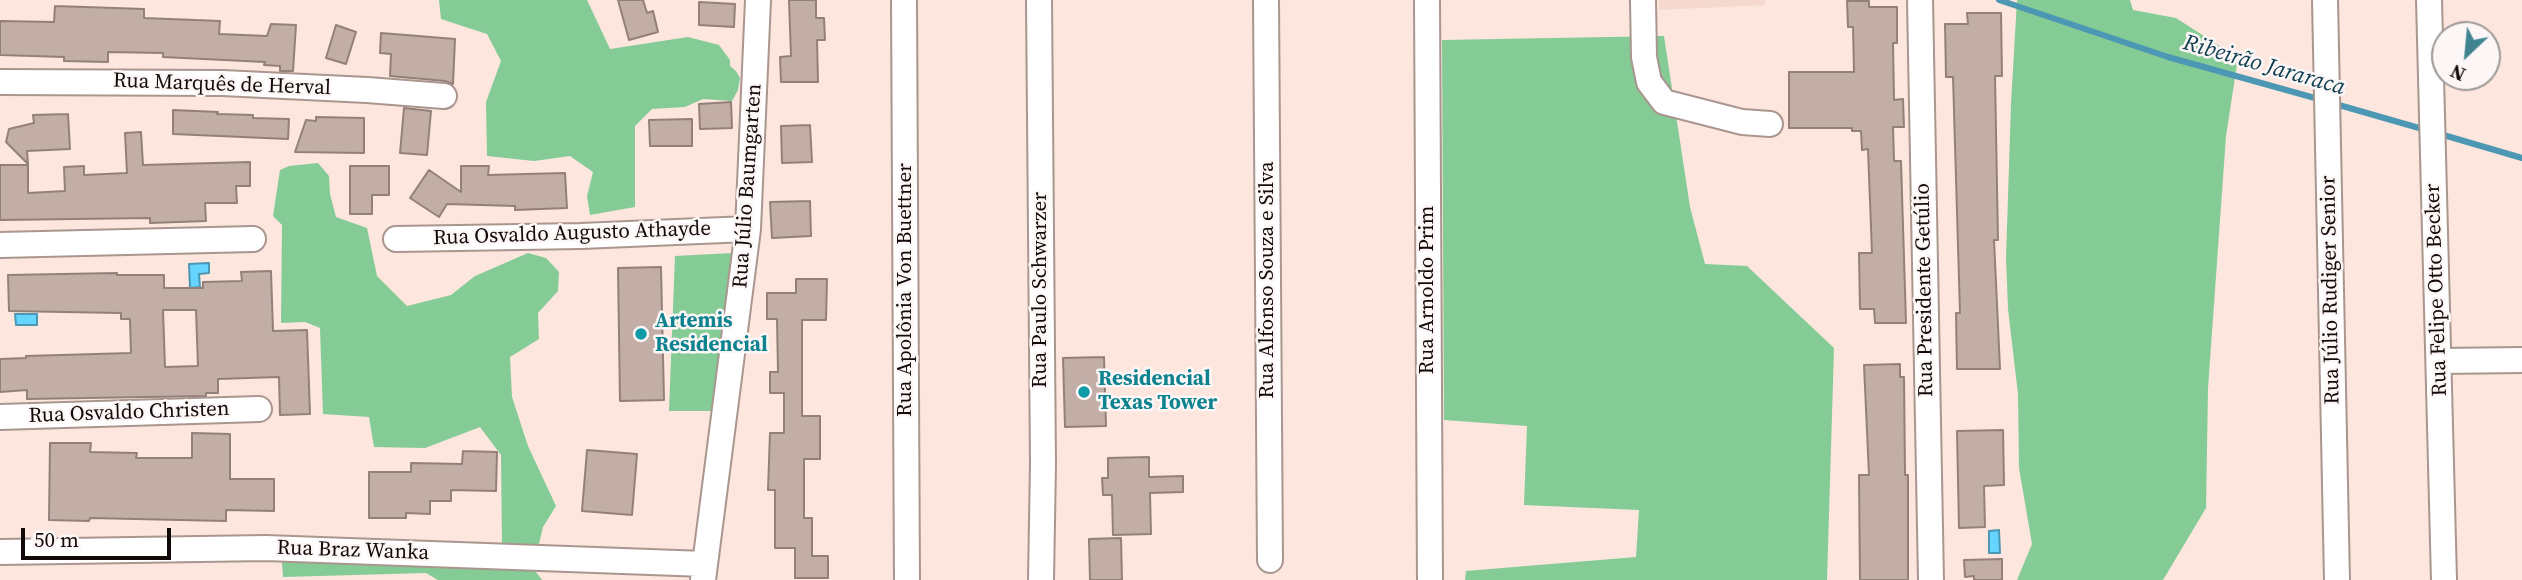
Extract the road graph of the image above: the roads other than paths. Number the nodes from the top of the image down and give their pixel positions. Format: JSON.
{"nodes":[{"id":1,"x":758,"y":0,"type":"edge"},
{"id":2,"x":904,"y":0,"type":"edge"},
{"id":3,"x":1040,"y":0,"type":"edge"},
{"id":4,"x":1266,"y":0,"type":"edge"},
{"id":5,"x":1427,"y":0,"type":"edge"},
{"id":6,"x":1643,"y":0,"type":"edge"},
{"id":7,"x":1920,"y":0,"type":"edge"},
{"id":8,"x":2325,"y":0,"type":"edge"},
{"id":9,"x":2429,"y":0,"type":"edge"},
{"id":10,"x":0,"y":82,"type":"edge"},
{"id":11,"x":444,"y":96,"type":"dead end"},
{"id":12,"x":1770,"y":124,"type":"dead end"},
{"id":13,"x":748,"y":229,"type":"junction"},
{"id":14,"x":396,"y":239,"type":"dead end"},
{"id":15,"x":253,"y":240,"type":"dead end"},
{"id":16,"x":0,"y":245,"type":"edge"},
{"id":17,"x":2522,"y":360,"type":"edge"},
{"id":18,"x":2439,"y":361,"type":"junction"},
{"id":19,"x":259,"y":409,"type":"dead end"},
{"id":20,"x":0,"y":418,"type":"edge"},
{"id":21,"x":0,"y":551,"type":"edge"},
{"id":22,"x":1270,"y":560,"type":"dead end"},
{"id":23,"x":704,"y":572,"type":"edge"},
{"id":24,"x":907,"y":580,"type":"edge"},
{"id":25,"x":1041,"y":580,"type":"edge"},
{"id":26,"x":1430,"y":580,"type":"edge"},
{"id":27,"x":1931,"y":580,"type":"edge"},
{"id":28,"x":2337,"y":580,"type":"edge"},
{"id":29,"x":2444,"y":580,"type":"edge"}],
"edges":[{"from":1,"to":13,"type":"street","name":"Rua Júlio Baumgarten"},
{"from":2,"to":24,"type":"street","name":"Rua Apolônia Von Buettner"},
{"from":3,"to":25,"type":"street","name":"Rua Paulo Schwarzer"},
{"from":4,"to":22,"type":"street","name":"Rua Alfonso Souza e Silva"},
{"from":5,"to":26,"type":"street","name":"Rua Arnoldo Prim"},
{"from":6,"to":12,"type":"street"},
{"from":7,"to":27,"type":"street","name":"Rua Presidente Getúlio"},
{"from":8,"to":28,"type":"street","name":"Rua Júlio Rudiger Senior"},
{"from":9,"to":18,"type":"street","name":"Rua Felipe Otto Becker"},
{"from":10,"to":11,"type":"street","name":"Rua Marquês de Herval"},
{"from":13,"to":14,"type":"street","name":"Rua Osvaldo Augusto Athayde"},
{"from":13,"to":23,"type":"street","name":"Rua Júlio Baumgarten"},
{"from":15,"to":16,"type":"street"},
{"from":17,"to":18,"type":"street"},
{"from":18,"to":29,"type":"street","name":"Rua Felipe Otto Becker"},
{"from":19,"to":20,"type":"street","name":"Rua Osvaldo Christen"},
{"from":21,"to":23,"type":"street","name":"Rua Braz Wanka"}]}
